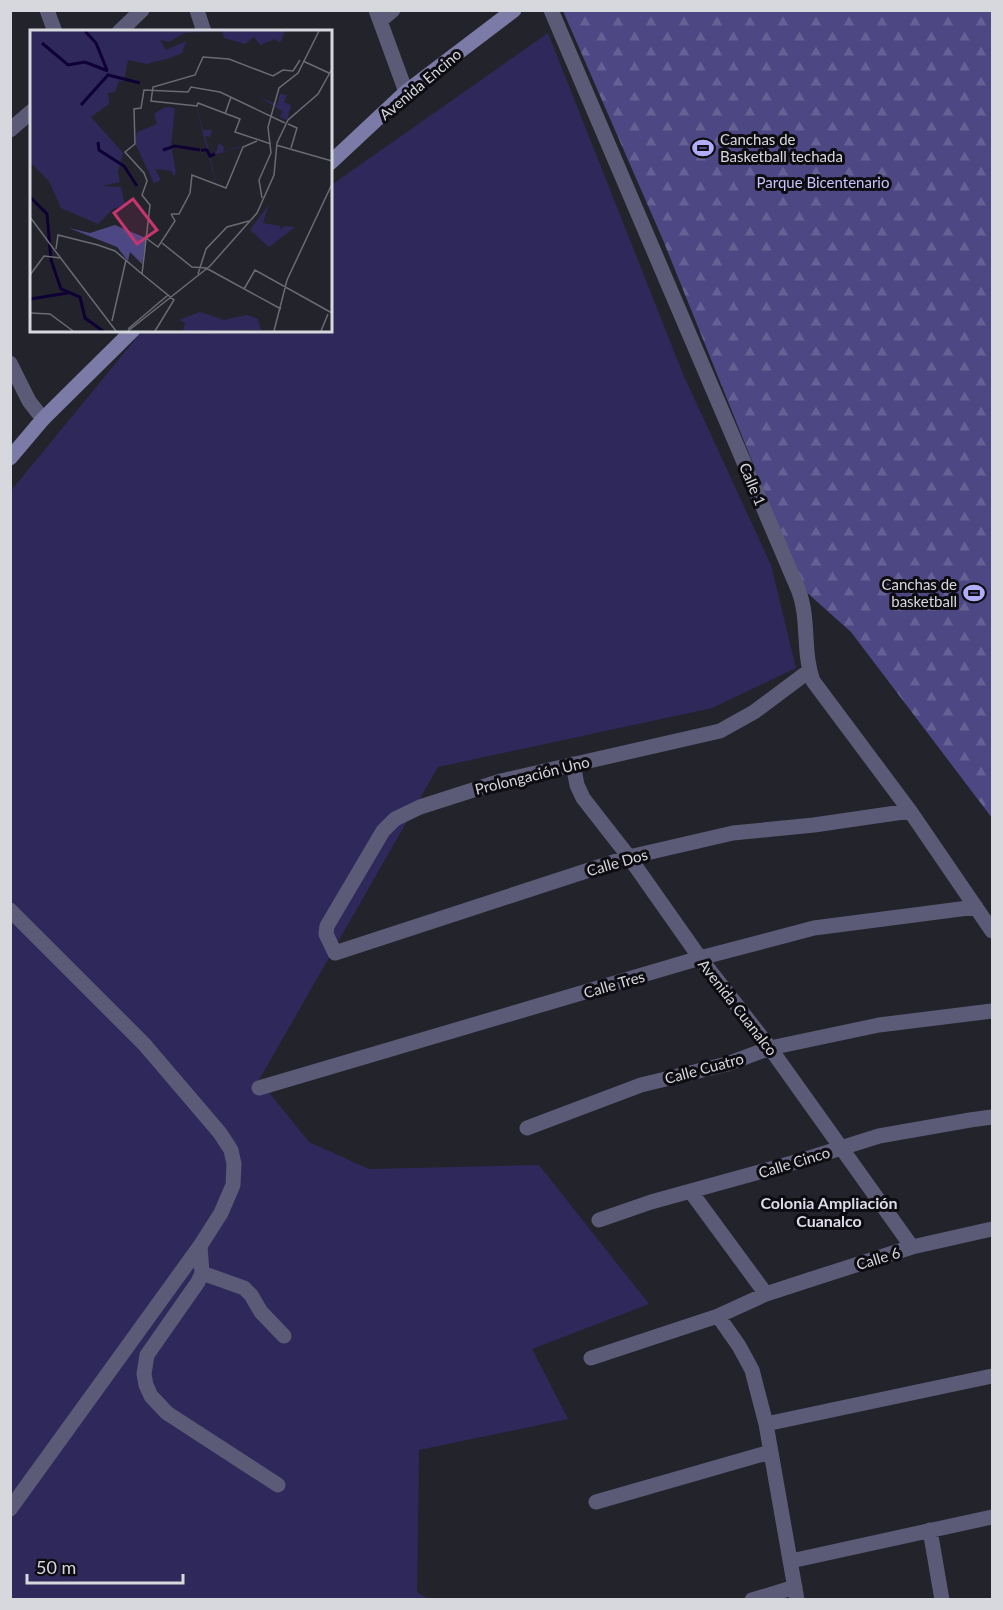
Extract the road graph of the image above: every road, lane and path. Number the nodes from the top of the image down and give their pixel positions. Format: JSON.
{"nodes":[{"id":1,"x":47,"y":10,"type":"edge"},
{"id":2,"x":142,"y":10,"type":"edge"},
{"id":3,"x":197,"y":10,"type":"edge"},
{"id":4,"x":393,"y":10,"type":"edge"},
{"id":5,"x":514,"y":10,"type":"edge"},
{"id":6,"x":551,"y":10,"type":"edge"},
{"id":7,"x":378,"y":16,"type":"edge"},
{"id":8,"x":54,"y":30,"type":"edge"},
{"id":9,"x":121,"y":30,"type":"edge"},
{"id":10,"x":203,"y":30,"type":"edge"},
{"id":11,"x":406,"y":92,"type":"junction"},
{"id":12,"x":30,"y":113,"type":"edge"},
{"id":13,"x":10,"y":130,"type":"edge"},
{"id":14,"x":332,"y":161,"type":"edge"},
{"id":15,"x":130,"y":332,"type":"edge"},
{"id":16,"x":10,"y":363,"type":"edge"},
{"id":17,"x":44,"y":419,"type":"junction"},
{"id":18,"x":10,"y":458,"type":"edge"},
{"id":19,"x":809,"y":671,"type":"junction"},
{"id":20,"x":573,"y":764,"type":"junction"},
{"id":21,"x":910,"y":811,"type":"junction"},
{"id":22,"x":629,"y":857,"type":"junction"},
{"id":23,"x":976,"y":908,"type":"junction"},
{"id":24,"x":10,"y":910,"type":"edge"},
{"id":25,"x":993,"y":931,"type":"edge"},
{"id":26,"x":335,"y":953,"type":"joint"},
{"id":27,"x":700,"y":958,"type":"junction"},
{"id":28,"x":993,"y":1011,"type":"edge"},
{"id":29,"x":770,"y":1048,"type":"junction"},
{"id":30,"x":259,"y":1088,"type":"dead end"},
{"id":31,"x":993,"y":1117,"type":"edge"},
{"id":32,"x":527,"y":1128,"type":"dead end"},
{"id":33,"x":840,"y":1148,"type":"junction"},
{"id":34,"x":691,"y":1192,"type":"junction"},
{"id":35,"x":599,"y":1220,"type":"dead end"},
{"id":36,"x":993,"y":1229,"type":"edge"},
{"id":37,"x":200,"y":1246,"type":"junction"},
{"id":38,"x":912,"y":1247,"type":"junction"},
{"id":39,"x":202,"y":1273,"type":"junction"},
{"id":40,"x":766,"y":1294,"type":"junction"},
{"id":41,"x":718,"y":1316,"type":"junction"},
{"id":42,"x":284,"y":1336,"type":"dead end"},
{"id":43,"x":591,"y":1358,"type":"dead end"},
{"id":44,"x":993,"y":1376,"type":"edge"},
{"id":45,"x":766,"y":1424,"type":"junction"},
{"id":46,"x":770,"y":1452,"type":"junction"},
{"id":47,"x":278,"y":1485,"type":"dead end"},
{"id":48,"x":596,"y":1502,"type":"dead end"},
{"id":49,"x":10,"y":1509,"type":"edge"},
{"id":50,"x":993,"y":1517,"type":"edge"},
{"id":51,"x":930,"y":1530,"type":"junction"},
{"id":52,"x":791,"y":1561,"type":"junction"},
{"id":53,"x":796,"y":1593,"type":"edge"},
{"id":54,"x":752,"y":1599,"type":"edge"},
{"id":55,"x":942,"y":1599,"type":"edge"}],
"edges":[{"from":1,"to":8,"type":"street"},
{"from":2,"to":9,"type":"street"},
{"from":3,"to":10,"type":"street"},
{"from":4,"to":7,"type":"street"},
{"from":5,"to":11,"type":"main road","name":"Avenida Encino"},
{"from":6,"to":19,"type":"street","name":"Calle 1"},
{"from":7,"to":11,"type":"street"},
{"from":11,"to":14,"type":"main road","name":"Avenida Encino"},
{"from":12,"to":13,"type":"street"},
{"from":15,"to":17,"type":"main road"},
{"from":16,"to":17,"type":"street"},
{"from":17,"to":18,"type":"main road"},
{"from":19,"to":20,"type":"street","name":"Prolongación Uno"},
{"from":19,"to":21,"type":"street","name":"Calle 1"},
{"from":20,"to":22,"type":"street","name":"Avenida Cuanalco"},
{"from":20,"to":26,"type":"street","name":"Prolongación Uno"},
{"from":21,"to":22,"type":"street","name":"Calle Dos"},
{"from":21,"to":23,"type":"street","name":"Calle 1"},
{"from":22,"to":26,"type":"street","name":"Calle Dos"},
{"from":22,"to":27,"type":"street","name":"Avenida Cuanalco"},
{"from":23,"to":25,"type":"street","name":"Calle 1"},
{"from":23,"to":27,"type":"street","name":"Calle Tres"},
{"from":24,"to":37,"type":"street"},
{"from":27,"to":29,"type":"street","name":"Avenida Cuanalco"},
{"from":27,"to":30,"type":"street","name":"Calle Tres"},
{"from":28,"to":29,"type":"street","name":"Calle Cuatro"},
{"from":29,"to":32,"type":"street","name":"Calle Cuatro"},
{"from":29,"to":33,"type":"street","name":"Avenida Cuanalco"},
{"from":31,"to":33,"type":"street","name":"Calle Cinco"},
{"from":33,"to":34,"type":"street","name":"Calle Cinco"},
{"from":33,"to":38,"type":"street","name":"Avenida Cuanalco"},
{"from":34,"to":35,"type":"street","name":"Calle Cinco"},
{"from":34,"to":40,"type":"street"},
{"from":36,"to":38,"type":"street","name":"Calle 6"},
{"from":37,"to":39,"type":"street"},
{"from":37,"to":49,"type":"street"},
{"from":38,"to":40,"type":"street","name":"Calle 6"},
{"from":39,"to":42,"type":"street"},
{"from":39,"to":47,"type":"street"},
{"from":40,"to":41,"type":"street","name":"Calle 6"},
{"from":41,"to":43,"type":"street","name":"Calle 6"},
{"from":41,"to":45,"type":"street"},
{"from":44,"to":45,"type":"street"},
{"from":45,"to":46,"type":"street"},
{"from":46,"to":48,"type":"street"},
{"from":46,"to":52,"type":"street"},
{"from":50,"to":51,"type":"street"},
{"from":51,"to":52,"type":"street"},
{"from":51,"to":55,"type":"street"},
{"from":52,"to":53,"type":"street"},
{"from":53,"to":54,"type":"street"}]}
